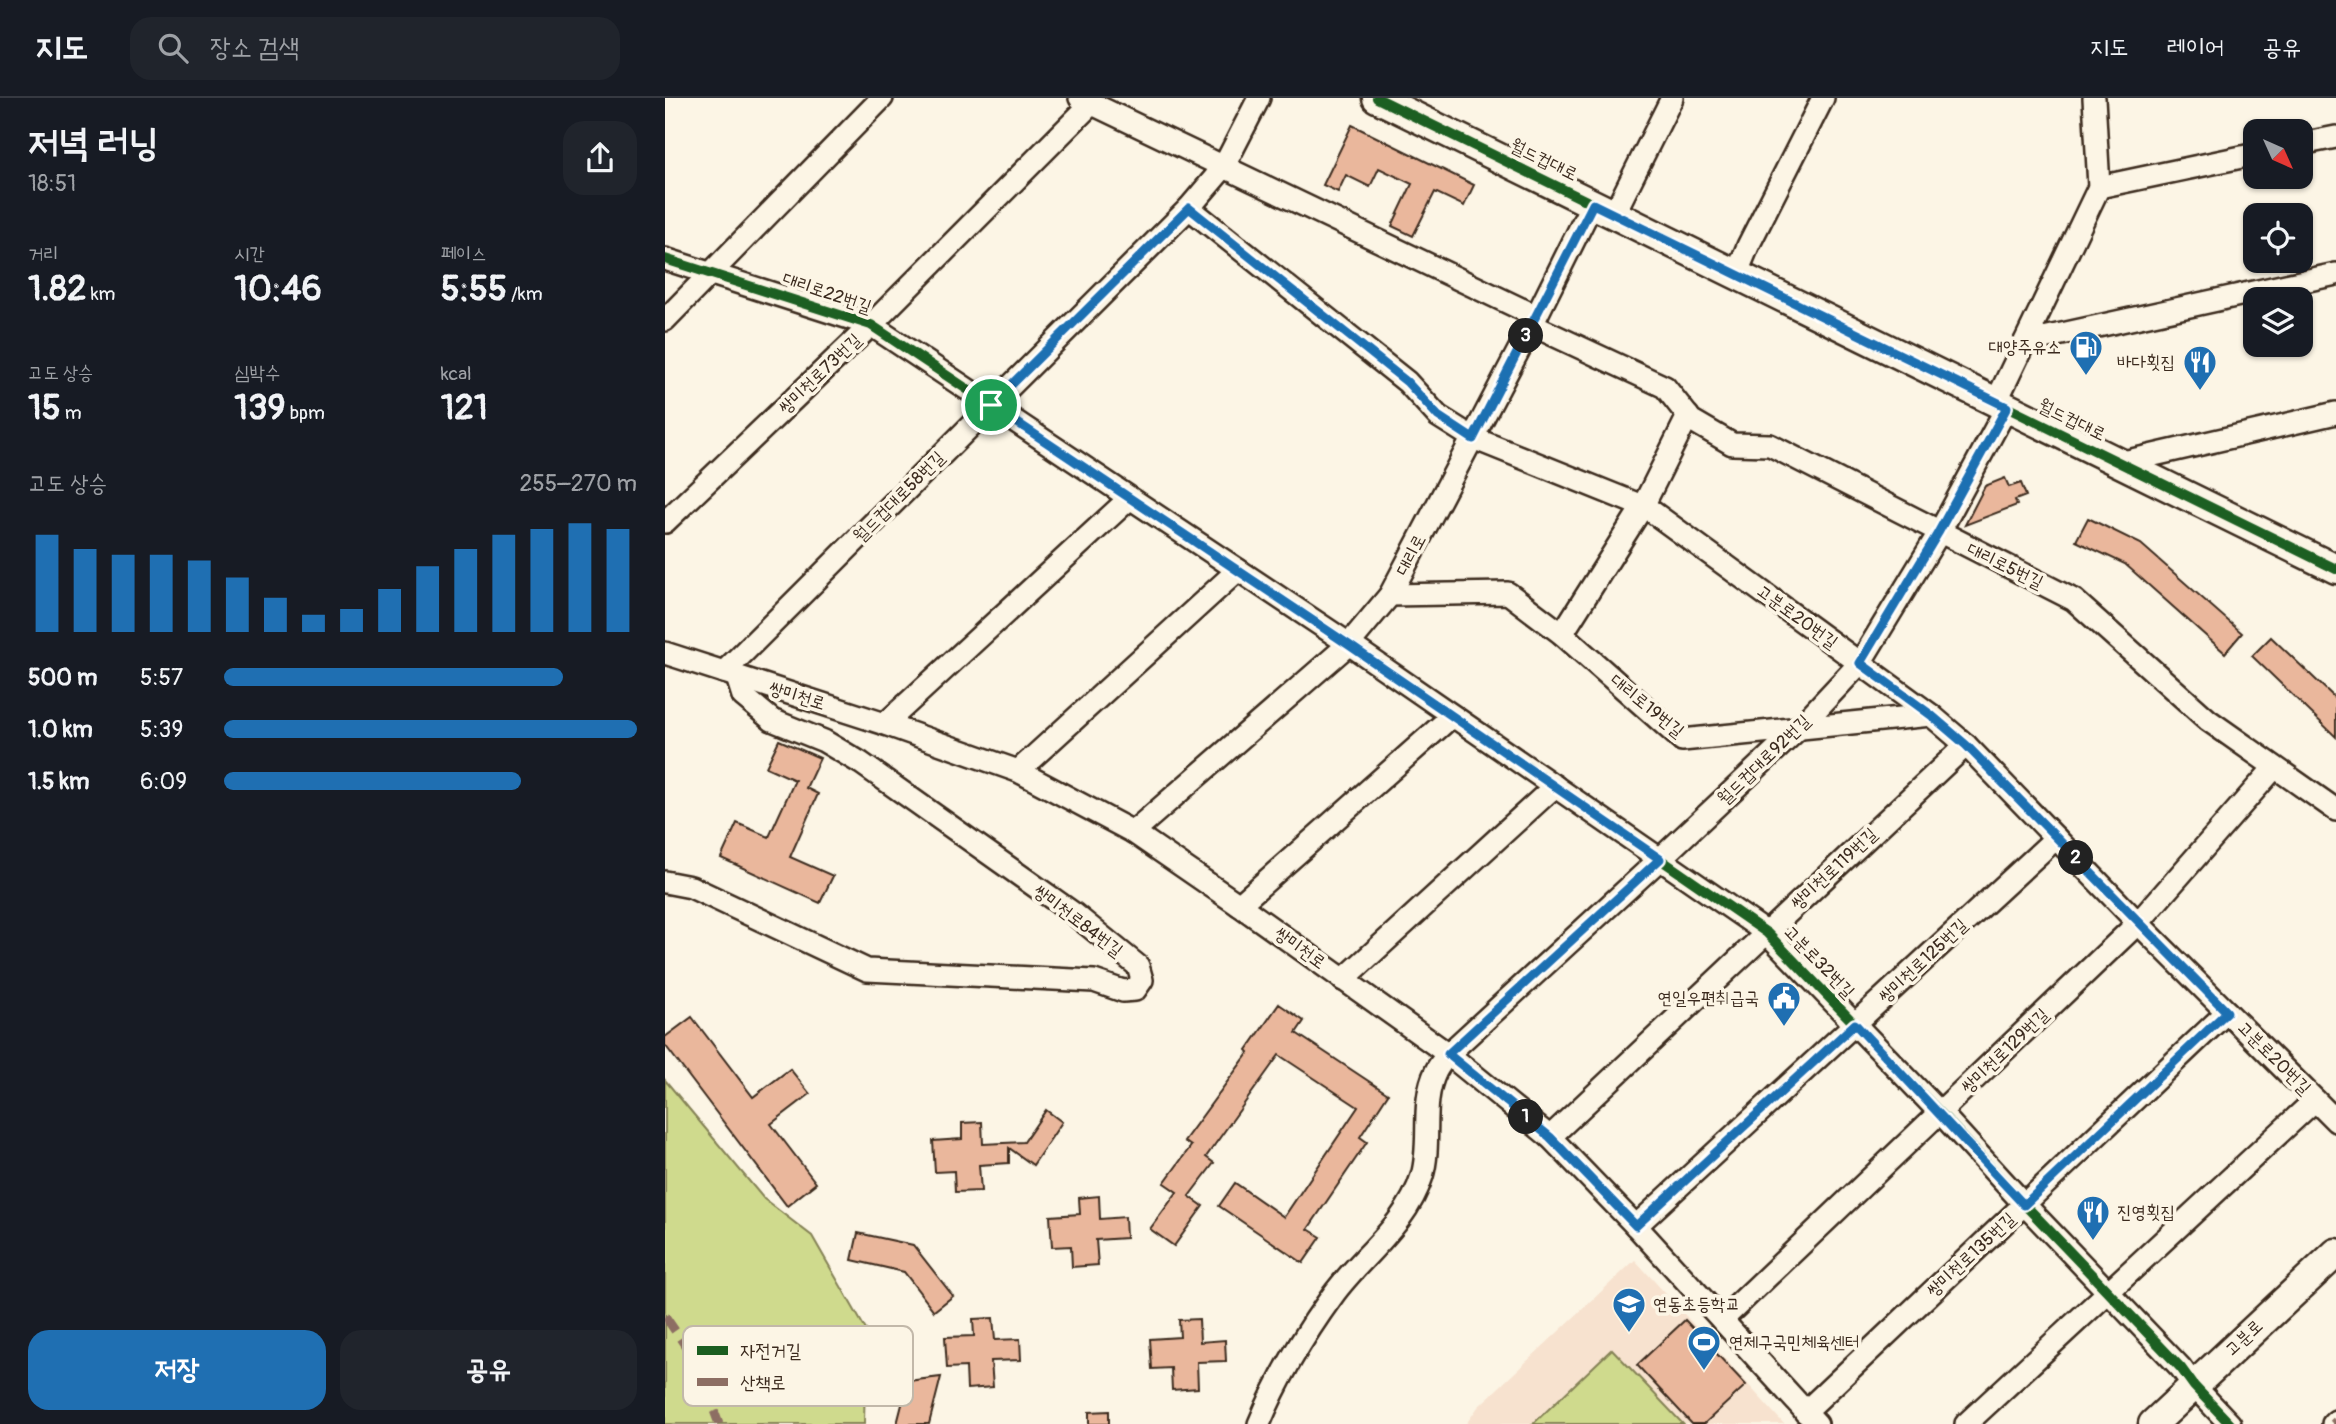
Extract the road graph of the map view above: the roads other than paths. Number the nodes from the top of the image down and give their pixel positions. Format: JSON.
{"nodes":[{"id":1,"x":882,"y":98,"type":"edge"},
{"id":2,"x":1259,"y":98,"type":"edge"},
{"id":3,"x":1377,"y":98,"type":"edge"},
{"id":4,"x":1672,"y":98,"type":"edge"},
{"id":5,"x":1823,"y":98,"type":"edge"},
{"id":6,"x":2094,"y":98,"type":"edge"},
{"id":7,"x":1086,"y":101,"type":"edge"},
{"id":8,"x":2336,"y":137,"type":"edge"},
{"id":9,"x":2313,"y":142,"type":"edge"},
{"id":10,"x":2243,"y":157,"type":"edge"},
{"id":11,"x":1223,"y":168,"type":"junction"},
{"id":12,"x":2099,"y":187,"type":"junction"},
{"id":13,"x":1189,"y":208,"type":"junction"},
{"id":14,"x":1603,"y":209,"type":"junction"},
{"id":15,"x":665,"y":259,"type":"edge"},
{"id":16,"x":712,"y":273,"type":"junction"},
{"id":17,"x":1736,"y":275,"type":"junction"},
{"id":18,"x":2336,"y":275,"type":"edge"},
{"id":19,"x":665,"y":320,"type":"edge"},
{"id":20,"x":1534,"y":321,"type":"junction"},
{"id":21,"x":871,"y":325,"type":"junction"},
{"id":22,"x":2025,"y":342,"type":"junction"},
{"id":23,"x":991,"y":405,"type":"junction"},
{"id":24,"x":2002,"y":405,"type":"junction"},
{"id":25,"x":2336,"y":413,"type":"edge"},
{"id":26,"x":1688,"y":416,"type":"junction"},
{"id":27,"x":1473,"y":439,"type":"junction"},
{"id":28,"x":2119,"y":463,"type":"junction"},
{"id":29,"x":1131,"y":498,"type":"junction"},
{"id":30,"x":1643,"y":506,"type":"junction"},
{"id":31,"x":665,"y":522,"type":"edge"},
{"id":32,"x":1938,"y":533,"type":"junction"},
{"id":33,"x":2336,"y":569,"type":"edge"},
{"id":34,"x":1238,"y":570,"type":"junction"},
{"id":35,"x":1390,"y":595,"type":"junction"},
{"id":36,"x":1562,"y":634,"type":"junction"},
{"id":37,"x":1349,"y":645,"type":"junction"},
{"id":38,"x":665,"y":653,"type":"edge"},
{"id":39,"x":1860,"y":663,"type":"junction"},
{"id":40,"x":731,"y":674,"type":"junction"},
{"id":41,"x":1931,"y":715,"type":"junction"},
{"id":42,"x":1453,"y":716,"type":"junction"},
{"id":43,"x":885,"y":724,"type":"junction"},
{"id":44,"x":1797,"y":730,"type":"junction"},
{"id":45,"x":1966,"y":745,"type":"junction"},
{"id":46,"x":2274,"y":768,"type":"junction"},
{"id":47,"x":1018,"y":771,"type":"junction"},
{"id":48,"x":1555,"y":786,"type":"junction"},
{"id":49,"x":2336,"y":810,"type":"edge"},
{"id":50,"x":1133,"y":832,"type":"junction"},
{"id":51,"x":2056,"y":838,"type":"junction"},
{"id":52,"x":1660,"y":859,"type":"junction"},
{"id":53,"x":665,"y":882,"type":"edge"},
{"id":54,"x":1240,"y":905,"type":"junction"},
{"id":55,"x":2139,"y":923,"type":"junction"},
{"id":56,"x":1766,"y":933,"type":"junction"},
{"id":57,"x":1343,"y":980,"type":"junction"},
{"id":58,"x":2227,"y":1012,"type":"junction"},
{"id":59,"x":1855,"y":1024,"type":"junction"},
{"id":60,"x":1448,"y":1054,"type":"junction"},
{"id":61,"x":2315,"y":1100,"type":"junction"},
{"id":62,"x":1940,"y":1112,"type":"junction"},
{"id":63,"x":2336,"y":1121,"type":"edge"},
{"id":64,"x":1550,"y":1137,"type":"junction"},
{"id":65,"x":2024,"y":1205,"type":"junction"},
{"id":66,"x":1636,"y":1226,"type":"junction"},
{"id":67,"x":2336,"y":1253,"type":"edge"},
{"id":68,"x":2108,"y":1292,"type":"junction"},
{"id":69,"x":1722,"y":1320,"type":"junction"},
{"id":70,"x":2194,"y":1386,"type":"junction"},
{"id":71,"x":1811,"y":1418,"type":"edge"},
{"id":72,"x":1259,"y":1424,"type":"edge"},
{"id":73,"x":1966,"y":1424,"type":"edge"},
{"id":74,"x":2153,"y":1424,"type":"edge"},
{"id":75,"x":2230,"y":1424,"type":"edge"}],
"edges":[{"from":1,"to":16,"type":"street"},
{"from":2,"to":11,"type":"street","name":"월드컵대로58번길"},
{"from":3,"to":14,"type":"main road","name":"월드컵대로"},
{"from":4,"to":14,"type":"street","name":"대리로"},
{"from":5,"to":17,"type":"street"},
{"from":6,"to":12,"type":"street"},
{"from":7,"to":11,"type":"street","name":"대리로5번길"},
{"from":7,"to":21,"type":"street","name":"쌍미천로73번길"},
{"from":8,"to":9,"type":"street"},
{"from":10,"to":12,"type":"street"},
{"from":11,"to":13,"type":"street","name":"월드컵대로58번길"},
{"from":11,"to":20,"type":"street","name":"대리로5번길"},
{"from":12,"to":22,"type":"street","name":"월드컵대로92번길"},
{"from":13,"to":23,"type":"street","name":"월드컵대로58번길"},
{"from":13,"to":27,"type":"street","name":"고분로20번길"},
{"from":14,"to":17,"type":"main road","name":"월드컵대로"},
{"from":14,"to":20,"type":"street","name":"대리로"},
{"from":15,"to":16,"type":"street","name":"대리로22번길"},
{"from":16,"to":19,"type":"street"},
{"from":16,"to":21,"type":"street","name":"대리로22번길"},
{"from":17,"to":24,"type":"main road","name":"월드컵대로"},
{"from":18,"to":22,"type":"street"},
{"from":20,"to":26,"type":"street","name":"대리로5번길"},
{"from":20,"to":27,"type":"street","name":"대리로"},
{"from":21,"to":23,"type":"street","name":"대리로22번길"},
{"from":21,"to":31,"type":"street","name":"쌍미천로73번길"},
{"from":22,"to":24,"type":"street","name":"월드컵대로92번길"},
{"from":23,"to":29,"type":"street","name":"대리로22번길"},
{"from":23,"to":40,"type":"street","name":"월드컵대로58번길"},
{"from":24,"to":28,"type":"main road","name":"월드컵대로"},
{"from":24,"to":32,"type":"street","name":"월드컵대로92번길"},
{"from":25,"to":28,"type":"street"},
{"from":26,"to":30,"type":"street"},
{"from":26,"to":32,"type":"street","name":"대리로5번길"},
{"from":27,"to":30,"type":"street","name":"고분로20번길"},
{"from":27,"to":35,"type":"street","name":"대리로"},
{"from":28,"to":33,"type":"main road","name":"월드컵대로"},
{"from":29,"to":34,"type":"street","name":"대리로22번길"},
{"from":29,"to":43,"type":"street"},
{"from":30,"to":36,"type":"street"},
{"from":30,"to":39,"type":"street","name":"고분로20번길"},
{"from":32,"to":39,"type":"street","name":"월드컵대로92번길"},
{"from":32,"to":46,"type":"street","name":"대리로5번길"},
{"from":34,"to":37,"type":"street","name":"대리로22번길"},
{"from":34,"to":47,"type":"street"},
{"from":35,"to":36,"type":"street","name":"대리로19번길"},
{"from":35,"to":37,"type":"street","name":"대리로"},
{"from":36,"to":44,"type":"street","name":"대리로19번길"},
{"from":37,"to":42,"type":"street","name":"고분로32번길"},
{"from":37,"to":50,"type":"street","name":"대리로"},
{"from":38,"to":40,"type":"street","name":"쌍미천로"},
{"from":39,"to":41,"type":"street","name":"고분로20번길"},
{"from":39,"to":44,"type":"street","name":"월드컵대로92번길"},
{"from":40,"to":43,"type":"street","name":"쌍미천로"},
{"from":40,"to":53,"type":"street","name":"쌍미천로84번길"},
{"from":41,"to":44,"type":"street","name":"대리로19번길"},
{"from":41,"to":45,"type":"street","name":"고분로20번길"},
{"from":42,"to":48,"type":"street","name":"고분로32번길"},
{"from":42,"to":54,"type":"street"},
{"from":43,"to":47,"type":"street","name":"쌍미천로"},
{"from":44,"to":52,"type":"street","name":"월드컵대로92번길"},
{"from":45,"to":51,"type":"street","name":"고분로20번길"},
{"from":45,"to":56,"type":"street","name":"쌍미천로119번길"},
{"from":46,"to":49,"type":"street","name":"대리로5번길"},
{"from":46,"to":55,"type":"street","name":"쌍미천로129번길"},
{"from":47,"to":50,"type":"street","name":"쌍미천로"},
{"from":48,"to":52,"type":"street","name":"고분로32번길"},
{"from":48,"to":57,"type":"street"},
{"from":50,"to":54,"type":"street","name":"쌍미천로"},
{"from":51,"to":55,"type":"street","name":"고분로20번길"},
{"from":51,"to":59,"type":"street","name":"쌍미천로125번길"},
{"from":52,"to":56,"type":"street","name":"고분로32번길"},
{"from":52,"to":60,"type":"street","name":"월드컵대로92번길"},
{"from":54,"to":57,"type":"street","name":"쌍미천로"},
{"from":55,"to":58,"type":"street","name":"고분로20번길"},
{"from":55,"to":62,"type":"street","name":"쌍미천로129번길"},
{"from":56,"to":59,"type":"street","name":"고분로32번길"},
{"from":56,"to":64,"type":"street","name":"쌍미천로119번길"},
{"from":57,"to":60,"type":"street","name":"쌍미천로"},
{"from":58,"to":61,"type":"street","name":"고분로20번길"},
{"from":58,"to":65,"type":"street","name":"쌍미천로135번길"},
{"from":59,"to":62,"type":"street","name":"고분로32번길"},
{"from":59,"to":66,"type":"street","name":"쌍미천로125번길"},
{"from":60,"to":64,"type":"street","name":"쌍미천로"},
{"from":60,"to":72,"type":"street"},
{"from":61,"to":63,"type":"street","name":"고분로20번길"},
{"from":61,"to":68,"type":"street"},
{"from":62,"to":65,"type":"street","name":"고분로32번길"},
{"from":62,"to":69,"type":"street","name":"쌍미천로129번길"},
{"from":64,"to":66,"type":"street","name":"쌍미천로"},
{"from":65,"to":68,"type":"street","name":"고분로32번길"},
{"from":65,"to":71,"type":"street","name":"쌍미천로135번길"},
{"from":66,"to":69,"type":"street","name":"쌍미천로"},
{"from":67,"to":70,"type":"main road","name":"고분로"},
{"from":68,"to":70,"type":"street","name":"고분로32번길"},
{"from":68,"to":73,"type":"street"},
{"from":69,"to":71,"type":"street","name":"쌍미천로"},
{"from":70,"to":74,"type":"main road","name":"고분로"},
{"from":70,"to":75,"type":"street","name":"고분로32번길"}]}
